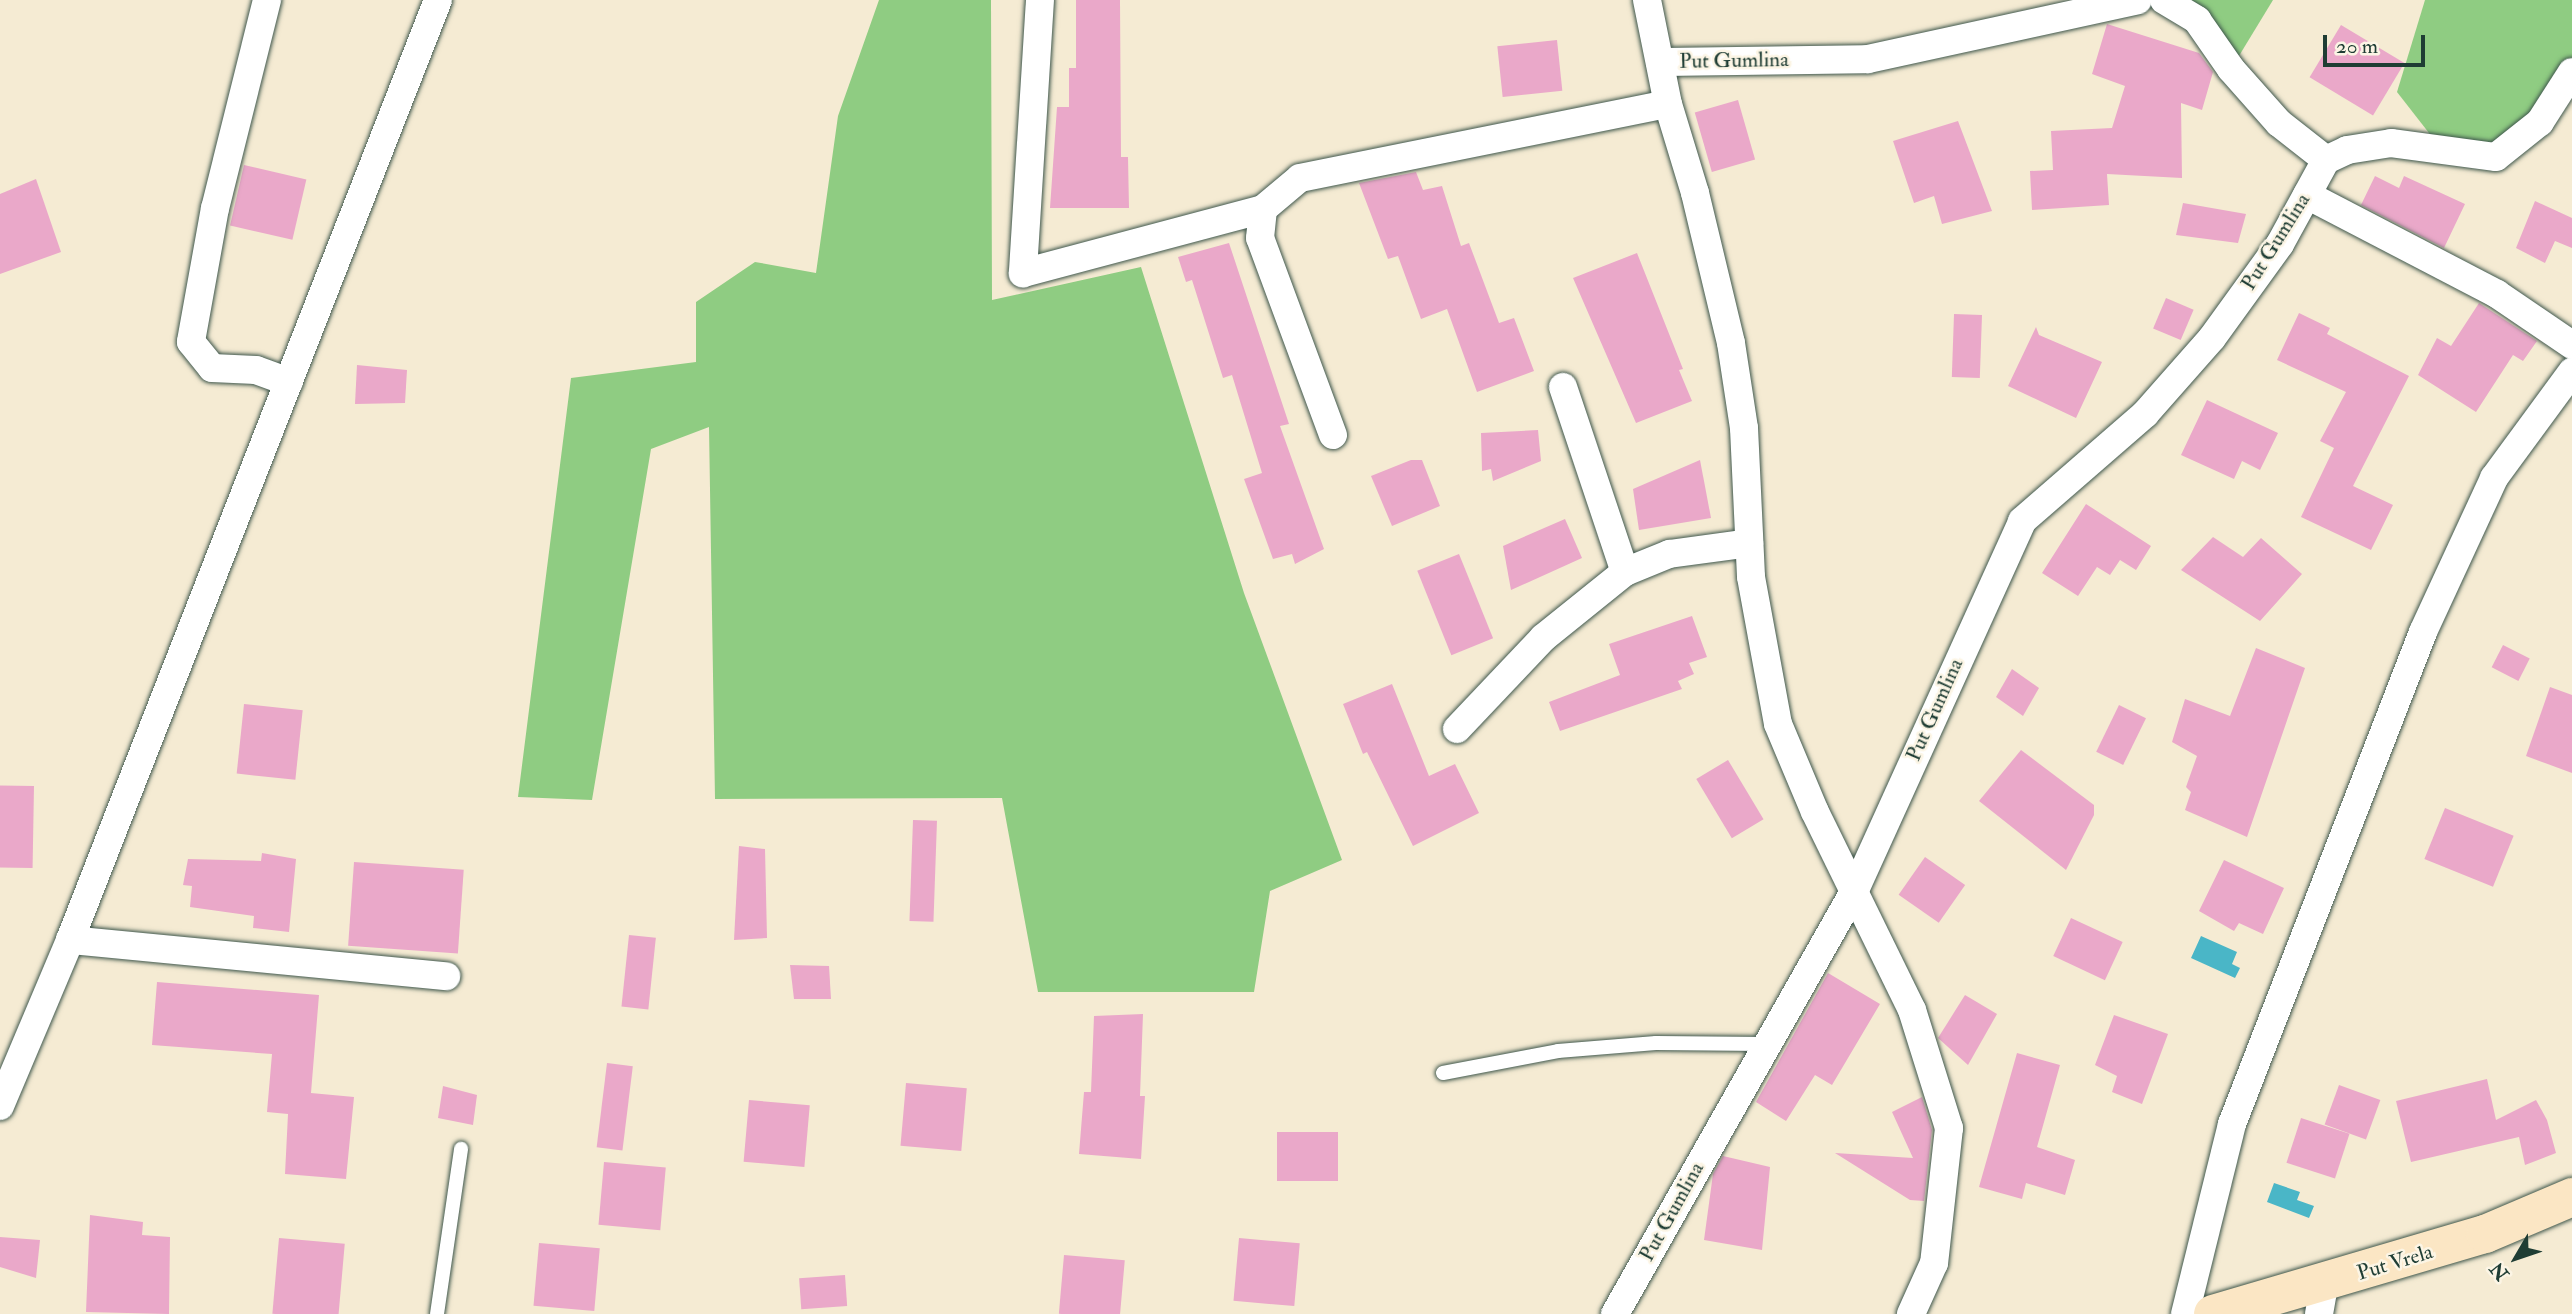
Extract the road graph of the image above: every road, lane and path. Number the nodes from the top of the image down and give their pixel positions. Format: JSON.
{"nodes":[{"id":1,"x":267,"y":0,"type":"edge"},
{"id":2,"x":438,"y":0,"type":"edge"},
{"id":3,"x":1040,"y":0,"type":"edge"},
{"id":4,"x":1647,"y":0,"type":"edge"},
{"id":5,"x":2137,"y":0,"type":"edge"},
{"id":6,"x":2164,"y":0,"type":"edge"},
{"id":7,"x":1660,"y":62,"type":"junction"},
{"id":8,"x":2572,"y":72,"type":"edge"},
{"id":9,"x":1668,"y":104,"type":"junction"},
{"id":10,"x":2326,"y":160,"type":"junction"},
{"id":11,"x":2307,"y":195,"type":"junction"},
{"id":12,"x":1263,"y":209,"type":"junction"},
{"id":13,"x":2572,"y":345,"type":"edge"},
{"id":14,"x":2572,"y":372,"type":"edge"},
{"id":15,"x":289,"y":382,"type":"junction"},
{"id":16,"x":1563,"y":387,"type":"dead end"},
{"id":17,"x":1333,"y":435,"type":"dead end"},
{"id":18,"x":1749,"y":543,"type":"junction"},
{"id":19,"x":1625,"y":572,"type":"junction"},
{"id":20,"x":1457,"y":729,"type":"dead end"},
{"id":21,"x":1855,"y":890,"type":"junction"},
{"id":22,"x":70,"y":940,"type":"junction"},
{"id":23,"x":446,"y":976,"type":"dead end"},
{"id":24,"x":1764,"y":1044,"type":"junction"},
{"id":25,"x":1443,"y":1073,"type":"dead end"},
{"id":26,"x":0,"y":1106,"type":"edge"},
{"id":27,"x":461,"y":1149,"type":"dead end"},
{"id":28,"x":2572,"y":1197,"type":"edge"},
{"id":29,"x":2321,"y":1300,"type":"edge"},
{"id":30,"x":437,"y":1314,"type":"edge"},
{"id":31,"x":1615,"y":1314,"type":"edge"},
{"id":32,"x":1911,"y":1314,"type":"edge"},
{"id":33,"x":2185,"y":1314,"type":"edge"},
{"id":34,"x":2213,"y":1314,"type":"edge"}],
"edges":[{"from":1,"to":15,"type":"street"},
{"from":2,"to":15,"type":"street"},
{"from":3,"to":12,"type":"street"},
{"from":4,"to":7,"type":"street"},
{"from":5,"to":7,"type":"street","name":"Put Gumlina"},
{"from":6,"to":10,"type":"street"},
{"from":7,"to":9,"type":"street"},
{"from":8,"to":10,"type":"street"},
{"from":9,"to":12,"type":"street"},
{"from":9,"to":18,"type":"street"},
{"from":10,"to":11,"type":"street","name":"Put Gumlina"},
{"from":11,"to":13,"type":"street"},
{"from":11,"to":21,"type":"street","name":"Put Gumlina"},
{"from":12,"to":17,"type":"street"},
{"from":14,"to":33,"type":"street"},
{"from":15,"to":22,"type":"street"},
{"from":16,"to":19,"type":"street"},
{"from":18,"to":19,"type":"street"},
{"from":18,"to":21,"type":"street"},
{"from":19,"to":20,"type":"street"},
{"from":21,"to":24,"type":"street","name":"Put Gumlina"},
{"from":21,"to":32,"type":"street"},
{"from":22,"to":23,"type":"street"},
{"from":22,"to":26,"type":"street"},
{"from":24,"to":25,"type":"lane"},
{"from":24,"to":31,"type":"street","name":"Put Gumlina"},
{"from":27,"to":30,"type":"lane"},
{"from":28,"to":29,"type":"main road","name":"Put Vrela"},
{"from":29,"to":34,"type":"main road","name":"Put Vrela"}]}
